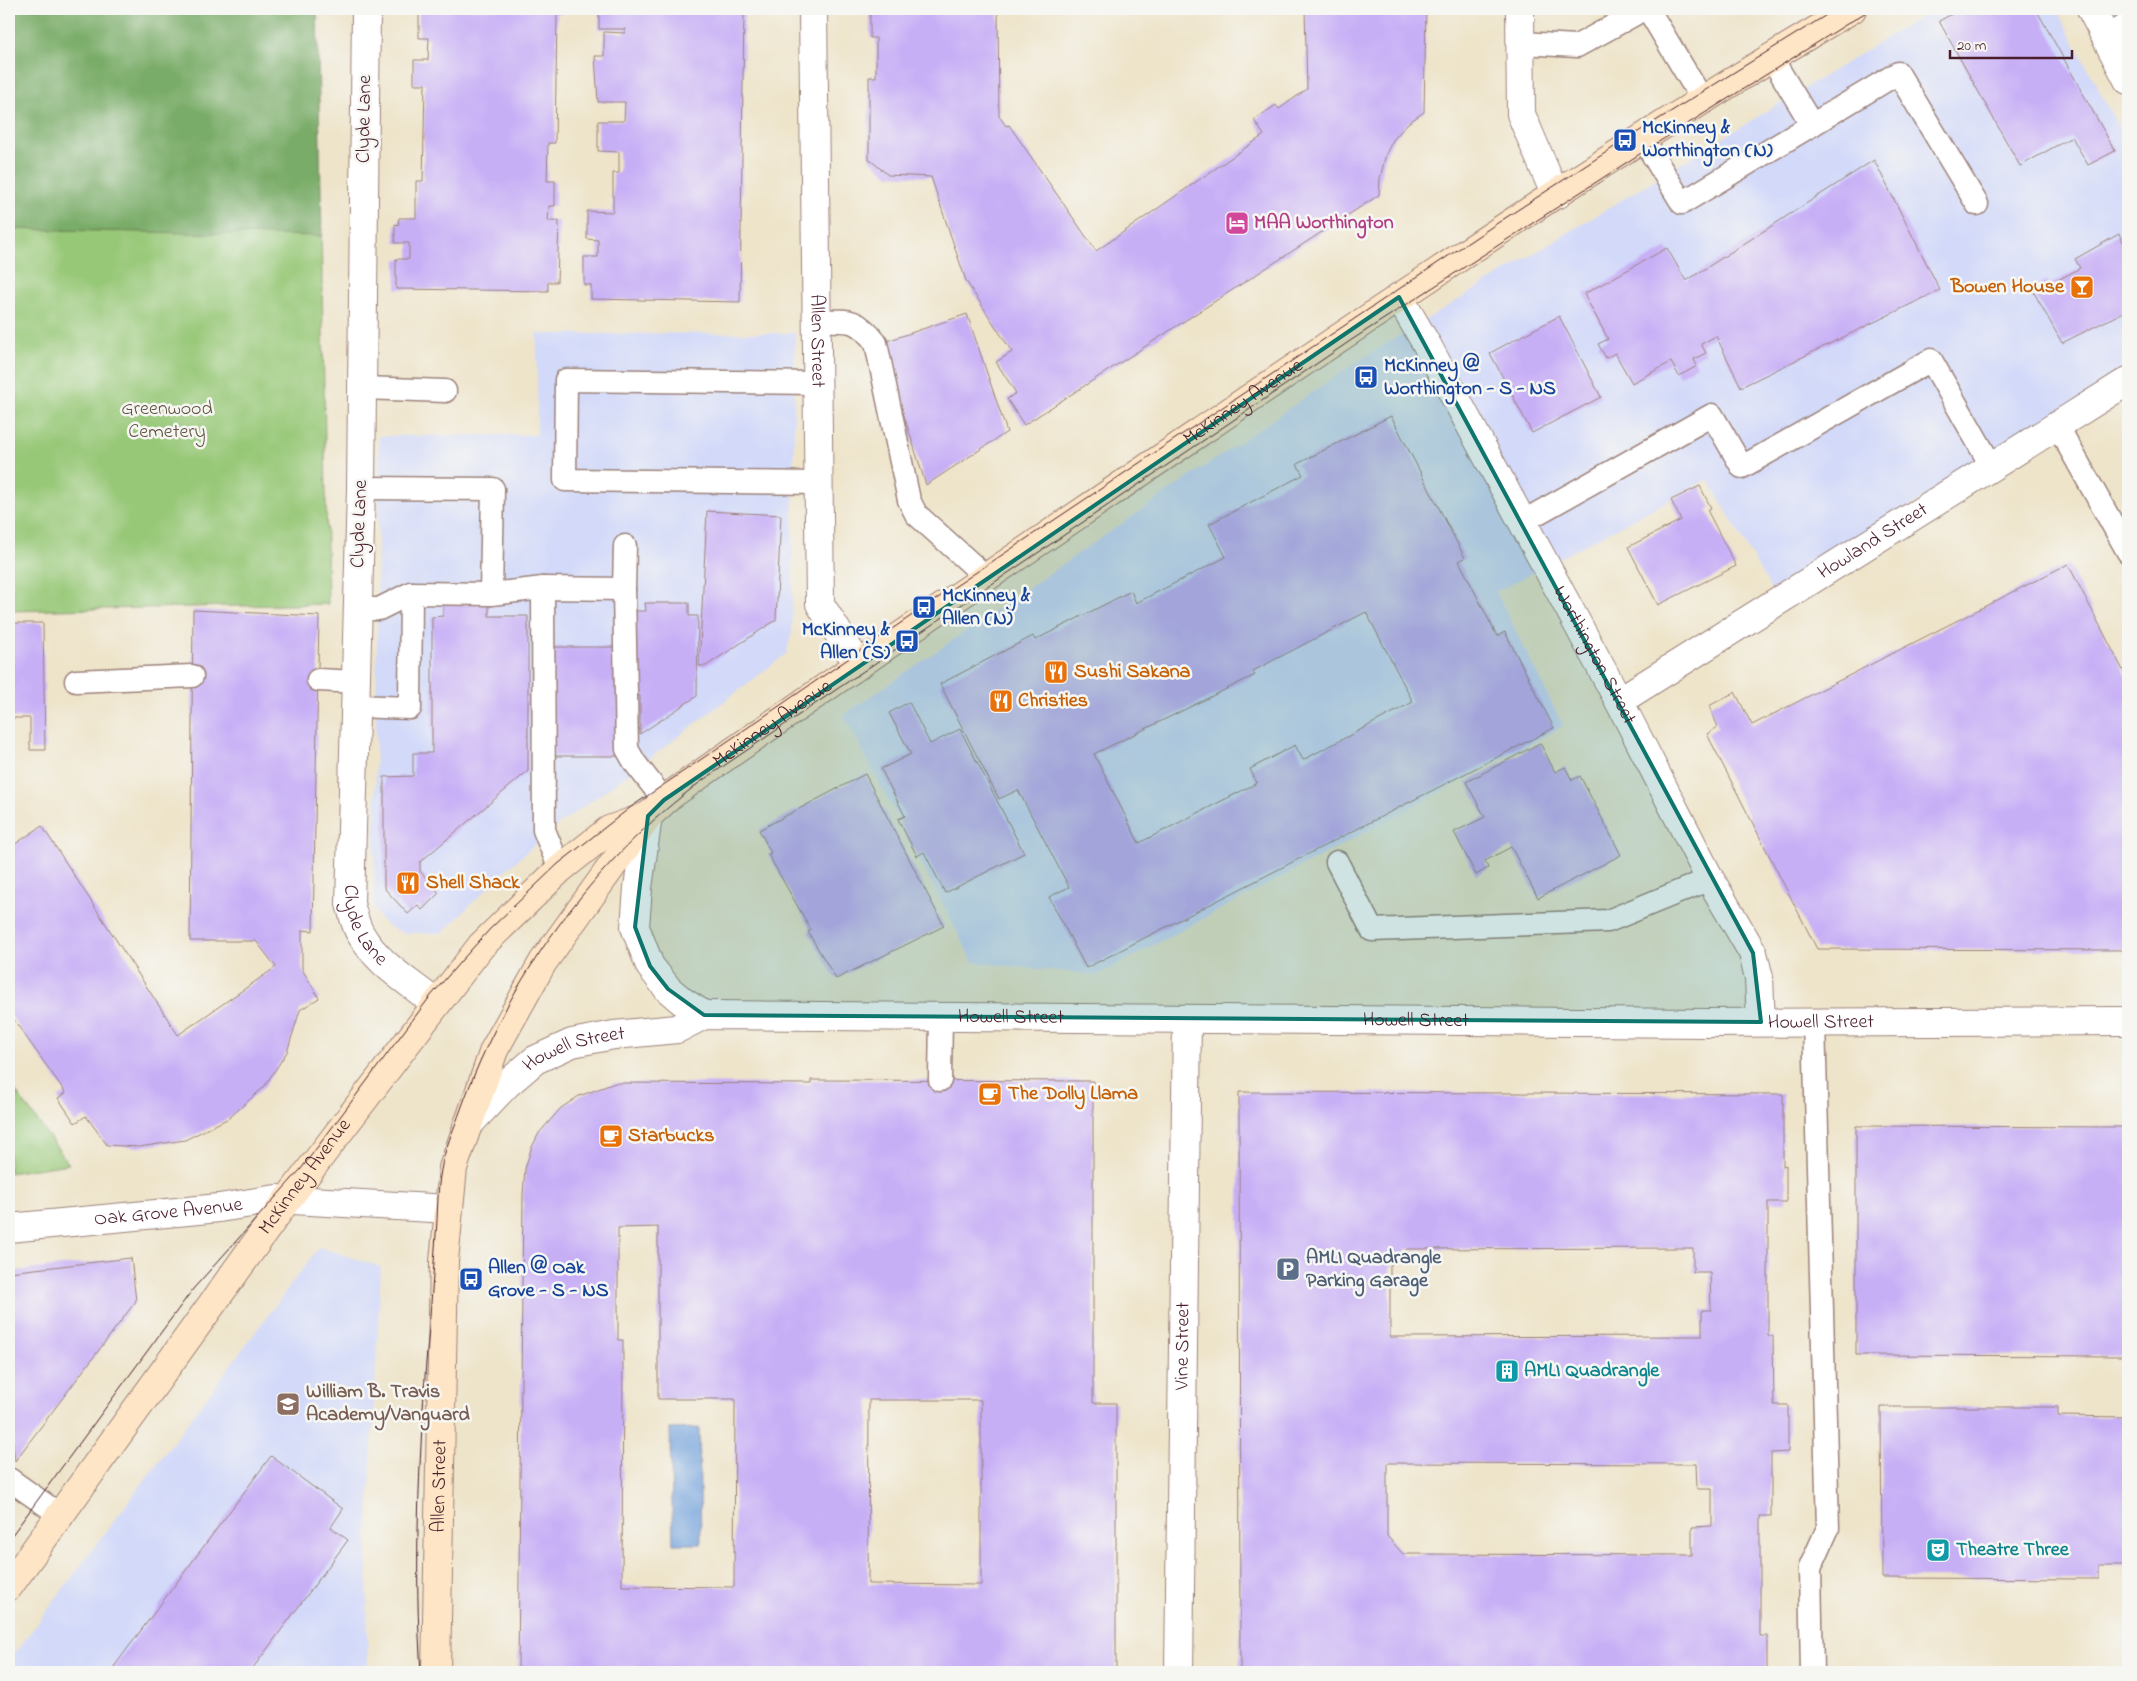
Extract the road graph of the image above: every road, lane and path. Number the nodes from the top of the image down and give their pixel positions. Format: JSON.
{"nodes":[{"id":1,"x":366,"y":9,"type":"edge"},
{"id":2,"x":813,"y":9,"type":"edge"},
{"id":3,"x":1520,"y":9,"type":"edge"},
{"id":4,"x":1644,"y":9,"type":"edge"},
{"id":5,"x":1648,"y":9,"type":"edge"},
{"id":6,"x":1852,"y":9,"type":"edge"},
{"id":7,"x":2091,"y":9,"type":"edge"},
{"id":8,"x":2117,"y":30,"type":"edge"},
{"id":9,"x":1520,"y":43,"type":"junction"},
{"id":10,"x":1770,"y":57,"type":"junction"},
{"id":11,"x":2128,"y":80,"type":"edge"},
{"id":12,"x":1703,"y":101,"type":"junction"},
{"id":13,"x":1812,"y":125,"type":"junction"},
{"id":14,"x":1643,"y":139,"type":"junction"},
{"id":15,"x":1558,"y":194,"type":"junction"},
{"id":16,"x":1977,"y":204,"type":"dead end"},
{"id":17,"x":1399,"y":297,"type":"junction"},
{"id":18,"x":817,"y":321,"type":"junction"},
{"id":19,"x":2128,"y":381,"type":"edge"},
{"id":20,"x":817,"y":383,"type":"junction"},
{"id":21,"x":363,"y":388,"type":"junction"},
{"id":22,"x":445,"y":391,"type":"dead end"},
{"id":23,"x":2057,"y":426,"type":"junction"},
{"id":24,"x":1992,"y":467,"type":"junction"},
{"id":25,"x":818,"y":483,"type":"junction"},
{"id":26,"x":361,"y":488,"type":"junction"},
{"id":27,"x":1522,"y":522,"type":"junction"},
{"id":28,"x":626,"y":546,"type":"dead end"},
{"id":29,"x":2128,"y":552,"type":"edge"},
{"id":30,"x":986,"y":577,"type":"junction"},
{"id":31,"x":543,"y":588,"type":"junction"},
{"id":32,"x":624,"y":589,"type":"junction"},
{"id":33,"x":411,"y":593,"type":"junction"},
{"id":34,"x":491,"y":594,"type":"junction"},
{"id":35,"x":357,"y":609,"type":"junction"},
{"id":36,"x":858,"y":664,"type":"junction"},
{"id":37,"x":192,"y":676,"type":"dead end"},
{"id":38,"x":318,"y":680,"type":"dead end"},
{"id":39,"x":76,"y":681,"type":"dead end"},
{"id":40,"x":356,"y":694,"type":"junction"},
{"id":41,"x":1619,"y":701,"type":"junction"},
{"id":42,"x":656,"y":808,"type":"junction"},
{"id":43,"x":1337,"y":862,"type":"dead end"},
{"id":44,"x":560,"y":869,"type":"junction"},
{"id":45,"x":1710,"y":880,"type":"junction"},
{"id":46,"x":436,"y":1004,"type":"junction"},
{"id":47,"x":704,"y":1014,"type":"junction"},
{"id":48,"x":941,"y":1016,"type":"junction"},
{"id":49,"x":1187,"y":1019,"type":"junction"},
{"id":50,"x":2128,"y":1021,"type":"edge"},
{"id":51,"x":1761,"y":1022,"type":"junction"},
{"id":52,"x":1814,"y":1022,"type":"junction"},
{"id":53,"x":940,"y":1080,"type":"dead end"},
{"id":54,"x":467,"y":1126,"type":"junction"},
{"id":55,"x":287,"y":1200,"type":"junction"},
{"id":56,"x":448,"y":1209,"type":"junction"},
{"id":57,"x":9,"y":1228,"type":"edge"},
{"id":58,"x":9,"y":1479,"type":"edge"},
{"id":59,"x":60,"y":1515,"type":"junction"},
{"id":60,"x":9,"y":1586,"type":"edge"},
{"id":61,"x":436,"y":1672,"type":"edge"},
{"id":62,"x":1179,"y":1672,"type":"edge"},
{"id":63,"x":1812,"y":1672,"type":"edge"}],
"edges":[{"from":1,"to":21,"type":"street","name":"Clyde Lane"},
{"from":2,"to":18,"type":"street","name":"Allen Street"},
{"from":3,"to":9,"type":"street"},
{"from":4,"to":9,"type":"lane"},
{"from":5,"to":12,"type":"lane"},
{"from":6,"to":10,"type":"street","name":"McKinney Avenue"},
{"from":7,"to":8,"type":"street"},
{"from":8,"to":11,"type":"street"},
{"from":9,"to":15,"type":"street"},
{"from":10,"to":12,"type":"street","name":"McKinney Avenue"},
{"from":10,"to":13,"type":"lane"},
{"from":12,"to":14,"type":"street","name":"McKinney Avenue"},
{"from":13,"to":14,"type":"lane"},
{"from":13,"to":16,"type":"lane"},
{"from":14,"to":15,"type":"street","name":"McKinney Avenue"},
{"from":15,"to":17,"type":"street","name":"McKinney Avenue"},
{"from":17,"to":27,"type":"street","name":"Worthington Street"},
{"from":17,"to":30,"type":"street","name":"McKinney Avenue"},
{"from":18,"to":20,"type":"street","name":"Allen Street"},
{"from":18,"to":30,"type":"lane"},
{"from":19,"to":23,"type":"street","name":"Howland Street"},
{"from":20,"to":25,"type":"street","name":"Allen Street"},
{"from":20,"to":25,"type":"lane"},
{"from":21,"to":22,"type":"lane"},
{"from":21,"to":26,"type":"street","name":"Clyde Lane"},
{"from":23,"to":24,"type":"street","name":"Howland Street"},
{"from":23,"to":29,"type":"lane"},
{"from":24,"to":27,"type":"lane"},
{"from":24,"to":41,"type":"street","name":"Howland Street"},
{"from":25,"to":36,"type":"street","name":"Allen Street"},
{"from":26,"to":34,"type":"lane"},
{"from":26,"to":35,"type":"street","name":"Clyde Lane"},
{"from":27,"to":41,"type":"street","name":"Worthington Street"},
{"from":28,"to":32,"type":"lane"},
{"from":30,"to":36,"type":"street","name":"McKinney Avenue"},
{"from":31,"to":32,"type":"lane"},
{"from":31,"to":34,"type":"lane"},
{"from":31,"to":44,"type":"lane"},
{"from":32,"to":42,"type":"lane"},
{"from":33,"to":34,"type":"lane"},
{"from":33,"to":35,"type":"lane"},
{"from":33,"to":40,"type":"lane"},
{"from":35,"to":40,"type":"street","name":"Clyde Lane"},
{"from":36,"to":42,"type":"street","name":"McKinney Avenue"},
{"from":37,"to":39,"type":"lane"},
{"from":38,"to":40,"type":"lane"},
{"from":40,"to":46,"type":"street","name":"Clyde Lane"},
{"from":41,"to":45,"type":"street","name":"Worthington Street"},
{"from":42,"to":44,"type":"street","name":"McKinney Avenue"},
{"from":42,"to":47,"type":"street"},
{"from":42,"to":54,"type":"street","name":"McKinney Avenue"},
{"from":43,"to":45,"type":"lane"},
{"from":44,"to":46,"type":"street","name":"McKinney Avenue"},
{"from":45,"to":51,"type":"street","name":"Worthington Street"},
{"from":46,"to":55,"type":"street","name":"McKinney Avenue"},
{"from":47,"to":48,"type":"street","name":"Howell Street"},
{"from":47,"to":54,"type":"street","name":"Howell Street"},
{"from":48,"to":49,"type":"street","name":"Howell Street"},
{"from":48,"to":53,"type":"lane"},
{"from":49,"to":51,"type":"street","name":"Howell Street"},
{"from":49,"to":62,"type":"street","name":"Vine Street"},
{"from":50,"to":52,"type":"street","name":"Howell Street"},
{"from":51,"to":52,"type":"street","name":"Howell Street"},
{"from":52,"to":63,"type":"lane"},
{"from":54,"to":56,"type":"street","name":"McKinney Avenue"},
{"from":55,"to":56,"type":"street","name":"Oak Grove Avenue"},
{"from":55,"to":57,"type":"street","name":"Oak Grove Avenue"},
{"from":55,"to":59,"type":"street","name":"McKinney Avenue"},
{"from":56,"to":61,"type":"street","name":"Allen Street"},
{"from":58,"to":59,"type":"lane"},
{"from":59,"to":60,"type":"street","name":"McKinney Avenue"}]}
